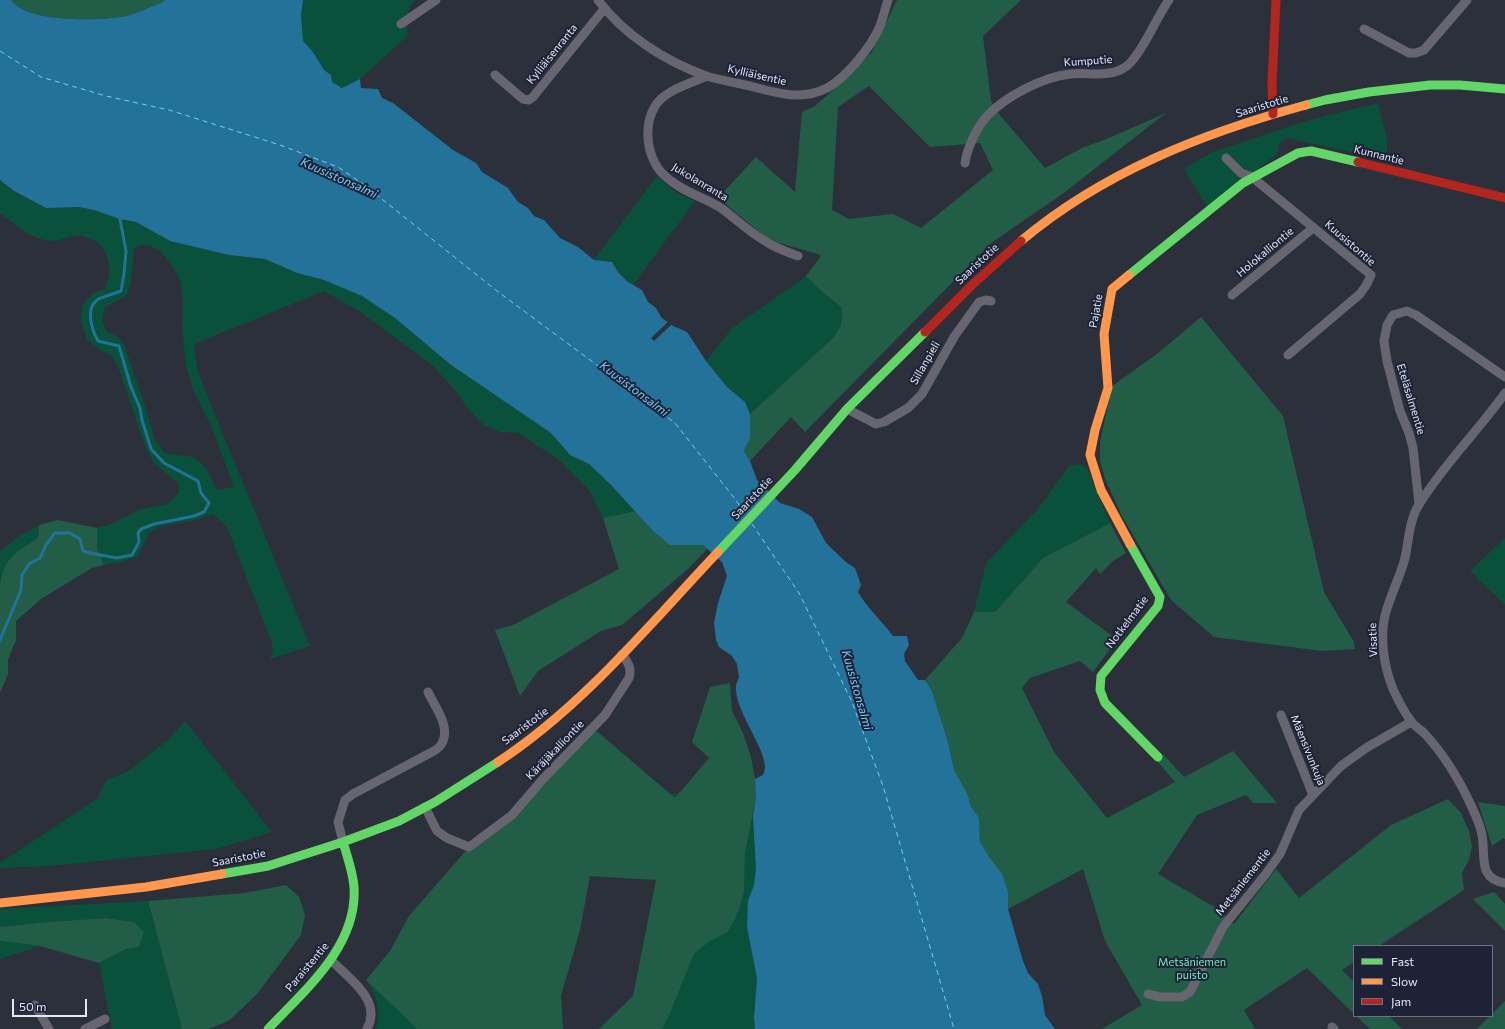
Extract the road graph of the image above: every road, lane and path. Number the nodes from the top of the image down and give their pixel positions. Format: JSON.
{"nodes":[{"id":1,"x":436,"y":0,"type":"edge"},
{"id":2,"x":598,"y":0,"type":"edge"},
{"id":3,"x":888,"y":0,"type":"edge"},
{"id":4,"x":1169,"y":0,"type":"edge"},
{"id":5,"x":1276,"y":0,"type":"edge"},
{"id":6,"x":1467,"y":0,"type":"edge"},
{"id":7,"x":604,"y":9,"type":"junction"},
{"id":8,"x":401,"y":24,"type":"dead end"},
{"id":9,"x":1364,"y":29,"type":"dead end"},
{"id":10,"x":496,"y":75,"type":"dead end"},
{"id":11,"x":708,"y":76,"type":"junction"},
{"id":12,"x":1505,"y":89,"type":"edge"},
{"id":13,"x":1273,"y":114,"type":"junction"},
{"id":14,"x":1226,"y":158,"type":"dead end"},
{"id":15,"x":965,"y":162,"type":"dead end"},
{"id":16,"x":1252,"y":177,"type":"junction"},
{"id":17,"x":1505,"y":198,"type":"edge"},
{"id":18,"x":1313,"y":228,"type":"junction"},
{"id":19,"x":798,"y":256,"type":"dead end"},
{"id":20,"x":1232,"y":295,"type":"dead end"},
{"id":21,"x":991,"y":301,"type":"dead end"},
{"id":22,"x":1288,"y":355,"type":"dead end"},
{"id":23,"x":1505,"y":377,"type":"edge"},
{"id":24,"x":1505,"y":393,"type":"edge"},
{"id":25,"x":847,"y":409,"type":"junction"},
{"id":26,"x":1093,"y":466,"type":"joint"},
{"id":27,"x":1419,"y":504,"type":"junction"},
{"id":28,"x":622,"y":654,"type":"junction"},
{"id":29,"x":428,"y":692,"type":"dead end"},
{"id":30,"x":1281,"y":715,"type":"dead end"},
{"id":31,"x":1411,"y":722,"type":"junction"},
{"id":32,"x":1158,"y":757,"type":"dead end"},
{"id":33,"x":1313,"y":795,"type":"junction"},
{"id":34,"x":425,"y":807,"type":"junction"},
{"id":35,"x":343,"y":842,"type":"junction"},
{"id":36,"x":1505,"y":883,"type":"edge"},
{"id":37,"x":0,"y":903,"type":"edge"},
{"id":38,"x":331,"y":960,"type":"junction"},
{"id":39,"x":1148,"y":994,"type":"dead end"},
{"id":40,"x":36,"y":1005,"type":"dead end"},
{"id":41,"x":105,"y":1019,"type":"dead end"},
{"id":42,"x":49,"y":1029,"type":"edge"},
{"id":43,"x":85,"y":1029,"type":"edge"},
{"id":44,"x":268,"y":1029,"type":"edge"},
{"id":45,"x":367,"y":1029,"type":"edge"}],
"edges":[{"from":1,"to":8,"type":"street"},
{"from":2,"to":7,"type":"street","name":"Kylliäisentie"},
{"from":3,"to":11,"type":"street","name":"Kylliäisentie"},
{"from":4,"to":15,"type":"street","name":"Kumputie"},
{"from":5,"to":13,"type":"main road"},
{"from":6,"to":9,"type":"street"},
{"from":7,"to":10,"type":"street","name":"Kylliäisenranta"},
{"from":7,"to":11,"type":"street","name":"Kylliäisentie"},
{"from":11,"to":19,"type":"street","name":"Jukolanranta"},
{"from":12,"to":13,"type":"main road","name":"Saaristotie"},
{"from":13,"to":25,"type":"main road","name":"Saaristotie"},
{"from":14,"to":16,"type":"street","name":"Kuusistontie"},
{"from":16,"to":17,"type":"main road","name":"Kunnantie"},
{"from":16,"to":18,"type":"street","name":"Kuusistontie"},
{"from":16,"to":26,"type":"main road","name":"Pajatie"},
{"from":18,"to":20,"type":"street","name":"Holokalliontie"},
{"from":18,"to":22,"type":"street","name":"Kuusistontie"},
{"from":21,"to":25,"type":"street","name":"Sillanpieli"},
{"from":23,"to":27,"type":"street","name":"Eteläsalmentie"},
{"from":24,"to":27,"type":"street","name":"Visatie"},
{"from":25,"to":28,"type":"main road","name":"Saaristotie"},
{"from":26,"to":32,"type":"main road","name":"Notkelmatie"},
{"from":27,"to":31,"type":"street","name":"Visatie"},
{"from":28,"to":34,"type":"main road","name":"Saaristotie"},
{"from":28,"to":34,"type":"street","name":"Käräjäkalliontie"},
{"from":29,"to":35,"type":"street"},
{"from":30,"to":33,"type":"street","name":"Mäensivunkuja"},
{"from":31,"to":33,"type":"street","name":"Metsäniementie"},
{"from":31,"to":36,"type":"street","name":"Visatie"},
{"from":33,"to":39,"type":"street","name":"Metsäniementie"},
{"from":34,"to":35,"type":"main road","name":"Saaristotie"},
{"from":35,"to":37,"type":"main road","name":"Saaristotie"},
{"from":35,"to":38,"type":"main road","name":"Paraistentie"},
{"from":38,"to":44,"type":"main road","name":"Paraistentie"},
{"from":38,"to":45,"type":"street"},
{"from":40,"to":42,"type":"street"},
{"from":41,"to":43,"type":"street"}]}
